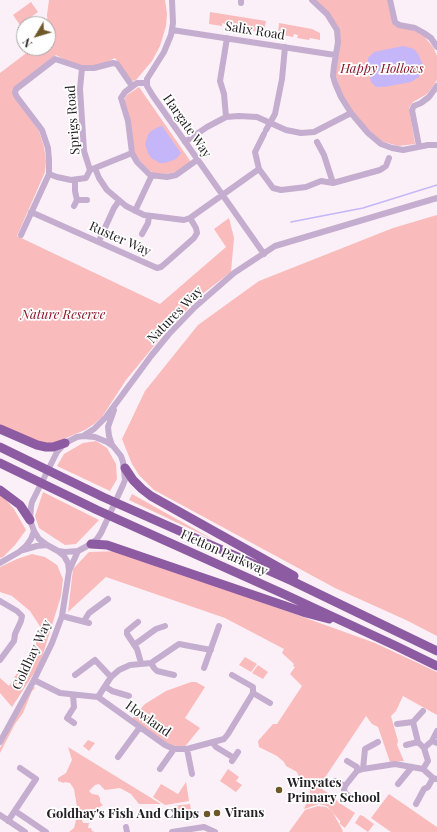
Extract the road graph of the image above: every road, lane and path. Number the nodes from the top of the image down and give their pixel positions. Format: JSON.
{"nodes":[{"id":1,"x":172,"y":0,"type":"edge"},
{"id":2,"x":312,"y":0,"type":"edge"},
{"id":3,"x":390,"y":0,"type":"edge"},
{"id":4,"x":172,"y":30,"type":"junction"},
{"id":5,"x":437,"y":33,"type":"edge"},
{"id":6,"x":227,"y":38,"type":"junction"},
{"id":7,"x":431,"y":38,"type":"junction"},
{"id":8,"x":285,"y":47,"type":"junction"},
{"id":9,"x":437,"y":47,"type":"edge"},
{"id":10,"x":335,"y":55,"type":"junction"},
{"id":11,"x":82,"y":68,"type":"junction"},
{"id":12,"x":146,"y":83,"type":"junction"},
{"id":13,"x":132,"y":86,"type":"junction"},
{"id":14,"x":437,"y":86,"type":"edge"},
{"id":15,"x":351,"y":113,"type":"junction"},
{"id":16,"x":226,"y":117,"type":"junction"},
{"id":17,"x":269,"y":124,"type":"junction"},
{"id":18,"x":316,"y":137,"type":"junction"},
{"id":19,"x":185,"y":142,"type":"junction"},
{"id":20,"x":437,"y":145,"type":"edge"},
{"id":21,"x":419,"y":146,"type":"junction"},
{"id":22,"x":391,"y":153,"type":"junction"},
{"id":23,"x":132,"y":154,"type":"junction"},
{"id":24,"x":198,"y":160,"type":"junction"},
{"id":25,"x":93,"y":169,"type":"junction"},
{"id":26,"x":259,"y":169,"type":"junction"},
{"id":27,"x":49,"y":174,"type":"junction"},
{"id":28,"x":152,"y":176,"type":"junction"},
{"id":29,"x":75,"y":180,"type":"junction"},
{"id":30,"x":333,"y":183,"type":"junction"},
{"id":31,"x":222,"y":195,"type":"junction"},
{"id":32,"x":437,"y":198,"type":"edge"},
{"id":33,"x":77,"y":200,"type":"junction"},
{"id":34,"x":87,"y":200,"type":"dead end"},
{"id":35,"x":119,"y":201,"type":"junction"},
{"id":36,"x":74,"y":206,"type":"dead end"},
{"id":37,"x":135,"y":211,"type":"junction"},
{"id":38,"x":31,"y":212,"type":"junction"},
{"id":39,"x":149,"y":216,"type":"junction"},
{"id":40,"x":190,"y":218,"type":"junction"},
{"id":41,"x":142,"y":234,"type":"dead end"},
{"id":42,"x":21,"y":235,"type":"dead end"},
{"id":43,"x":99,"y":241,"type":"junction"},
{"id":44,"x":264,"y":254,"type":"junction"},
{"id":45,"x":116,"y":405,"type":"junction"},
{"id":46,"x":0,"y":429,"type":"edge"},
{"id":47,"x":83,"y":436,"type":"junction"},
{"id":48,"x":66,"y":443,"type":"junction"},
{"id":49,"x":112,"y":446,"type":"junction"},
{"id":50,"x":0,"y":447,"type":"edge"},
{"id":51,"x":0,"y":462,"type":"edge"},
{"id":52,"x":125,"y":468,"type":"junction"},
{"id":53,"x":0,"y":490,"type":"edge"},
{"id":54,"x":30,"y":520,"type":"junction"},
{"id":55,"x":34,"y":531,"type":"junction"},
{"id":56,"x":91,"y":544,"type":"junction"},
{"id":57,"x":47,"y":546,"type":"junction"},
{"id":58,"x":58,"y":551,"type":"junction"},
{"id":59,"x":78,"y":551,"type":"junction"},
{"id":60,"x":19,"y":552,"type":"junction"},
{"id":61,"x":0,"y":563,"type":"edge"},
{"id":62,"x":69,"y":571,"type":"junction"},
{"id":63,"x":108,"y":599,"type":"dead end"},
{"id":64,"x":0,"y":601,"type":"edge"},
{"id":65,"x":352,"y":609,"type":"junction"},
{"id":66,"x":62,"y":616,"type":"junction"},
{"id":67,"x":138,"y":622,"type":"dead end"},
{"id":68,"x":346,"y":623,"type":"junction"},
{"id":69,"x":165,"y":626,"type":"dead end"},
{"id":70,"x":220,"y":626,"type":"dead end"},
{"id":71,"x":134,"y":645,"type":"junction"},
{"id":72,"x":211,"y":650,"type":"junction"},
{"id":73,"x":437,"y":651,"type":"edge"},
{"id":74,"x":0,"y":660,"type":"edge"},
{"id":75,"x":151,"y":662,"type":"junction"},
{"id":76,"x":141,"y":663,"type":"junction"},
{"id":77,"x":437,"y":666,"type":"edge"},
{"id":78,"x":204,"y":668,"type":"dead end"},
{"id":79,"x":75,"y":675,"type":"dead end"},
{"id":80,"x":174,"y":675,"type":"dead end"},
{"id":81,"x":232,"y":675,"type":"dead end"},
{"id":82,"x":111,"y":677,"type":"junction"},
{"id":83,"x":34,"y":680,"type":"junction"},
{"id":84,"x":106,"y":687,"type":"junction"},
{"id":85,"x":253,"y":693,"type":"junction"},
{"id":86,"x":73,"y":695,"type":"junction"},
{"id":87,"x":129,"y":696,"type":"dead end"},
{"id":88,"x":98,"y":697,"type":"junction"},
{"id":89,"x":270,"y":703,"type":"dead end"},
{"id":90,"x":423,"y":711,"type":"dead end"},
{"id":91,"x":413,"y":722,"type":"junction"},
{"id":92,"x":74,"y":723,"type":"dead end"},
{"id":93,"x":397,"y":724,"type":"dead end"},
{"id":94,"x":140,"y":727,"type":"junction"},
{"id":95,"x":437,"y":731,"type":"edge"},
{"id":96,"x":1,"y":739,"type":"edge"},
{"id":97,"x":378,"y":742,"type":"dead end"},
{"id":98,"x":418,"y":742,"type":"junction"},
{"id":99,"x":435,"y":742,"type":"edge"},
{"id":100,"x":213,"y":743,"type":"junction"},
{"id":101,"x":406,"y":745,"type":"dead end"},
{"id":102,"x":424,"y":748,"type":"junction"},
{"id":103,"x":174,"y":749,"type":"junction"},
{"id":104,"x":187,"y":750,"type":"junction"},
{"id":105,"x":238,"y":752,"type":"dead end"},
{"id":106,"x":118,"y":757,"type":"dead end"},
{"id":107,"x":347,"y":761,"type":"dead end"},
{"id":108,"x":412,"y":767,"type":"junction"},
{"id":109,"x":20,"y":768,"type":"dead end"},
{"id":110,"x":160,"y":769,"type":"dead end"},
{"id":111,"x":423,"y":769,"type":"junction"},
{"id":112,"x":360,"y":770,"type":"junction"},
{"id":113,"x":192,"y":774,"type":"dead end"},
{"id":114,"x":435,"y":779,"type":"edge"},
{"id":115,"x":335,"y":781,"type":"dead end"},
{"id":116,"x":398,"y":784,"type":"dead end"},
{"id":117,"x":345,"y":786,"type":"junction"},
{"id":118,"x":355,"y":800,"type":"dead end"},
{"id":119,"x":416,"y":804,"type":"dead end"},
{"id":120,"x":18,"y":813,"type":"dead end"},
{"id":121,"x":0,"y":816,"type":"edge"},
{"id":122,"x":8,"y":821,"type":"junction"},
{"id":123,"x":33,"y":824,"type":"junction"},
{"id":124,"x":26,"y":832,"type":"edge"},
{"id":125,"x":46,"y":832,"type":"edge"},
{"id":126,"x":172,"y":832,"type":"edge"},
{"id":127,"x":215,"y":832,"type":"edge"}],
"edges":[{"from":1,"to":4,"type":"street"},
{"from":2,"to":10,"type":"street"},
{"from":3,"to":7,"type":"street"},
{"from":4,"to":6,"type":"street","name":"Salix Road"},
{"from":4,"to":12,"type":"street"},
{"from":5,"to":7,"type":"street"},
{"from":6,"to":8,"type":"street","name":"Salix Road"},
{"from":6,"to":16,"type":"street"},
{"from":7,"to":9,"type":"street"},
{"from":8,"to":10,"type":"street","name":"Salix Road"},
{"from":8,"to":17,"type":"street"},
{"from":10,"to":15,"type":"street"},
{"from":11,"to":13,"type":"street"},
{"from":11,"to":25,"type":"street","name":"Sprigs Road"},
{"from":11,"to":27,"type":"street"},
{"from":12,"to":13,"type":"street"},
{"from":12,"to":19,"type":"street","name":"Hargate Way"},
{"from":13,"to":23,"type":"street"},
{"from":14,"to":21,"type":"street"},
{"from":15,"to":18,"type":"street"},
{"from":15,"to":22,"type":"street"},
{"from":16,"to":17,"type":"street"},
{"from":16,"to":19,"type":"street"},
{"from":17,"to":18,"type":"street"},
{"from":17,"to":26,"type":"street"},
{"from":18,"to":30,"type":"street"},
{"from":19,"to":24,"type":"street","name":"Hargate Way"},
{"from":20,"to":21,"type":"street"},
{"from":21,"to":22,"type":"street"},
{"from":22,"to":30,"type":"street"},
{"from":23,"to":25,"type":"street"},
{"from":23,"to":28,"type":"street"},
{"from":24,"to":28,"type":"street"},
{"from":24,"to":31,"type":"street","name":"Hargate Way"},
{"from":25,"to":29,"type":"street"},
{"from":25,"to":35,"type":"street","name":"Sprigs Road"},
{"from":26,"to":30,"type":"street"},
{"from":26,"to":31,"type":"street"},
{"from":27,"to":29,"type":"street"},
{"from":27,"to":38,"type":"street"},
{"from":28,"to":37,"type":"street"},
{"from":29,"to":33,"type":"street"},
{"from":31,"to":40,"type":"street"},
{"from":31,"to":44,"type":"street","name":"Hargate Way"},
{"from":32,"to":44,"type":"street","name":"Natures Way"},
{"from":33,"to":34,"type":"street"},
{"from":33,"to":36,"type":"street"},
{"from":35,"to":37,"type":"street","name":"Sprigs Road"},
{"from":35,"to":43,"type":"street"},
{"from":37,"to":39,"type":"street","name":"Sprigs Road"},
{"from":38,"to":42,"type":"street"},
{"from":38,"to":43,"type":"street","name":"Ruster Way"},
{"from":39,"to":40,"type":"street","name":"Sprigs Road"},
{"from":39,"to":41,"type":"street"},
{"from":40,"to":43,"type":"street","name":"Ruster Way"},
{"from":44,"to":45,"type":"street","name":"Natures Way"},
{"from":45,"to":47,"type":"street","name":"Natures Way"},
{"from":45,"to":49,"type":"street","name":"Natures Way"},
{"from":46,"to":48,"type":"highway"},
{"from":47,"to":48,"type":"street"},
{"from":47,"to":49,"type":"street"},
{"from":48,"to":54,"type":"street"},
{"from":49,"to":52,"type":"street"},
{"from":50,"to":65,"type":"highway","name":"Fletton Parkway"},
{"from":51,"to":68,"type":"highway","name":"Fletton Parkway"},
{"from":52,"to":56,"type":"street"},
{"from":52,"to":65,"type":"highway"},
{"from":53,"to":54,"type":"highway"},
{"from":54,"to":55,"type":"street"},
{"from":55,"to":57,"type":"street"},
{"from":55,"to":60,"type":"street"},
{"from":56,"to":59,"type":"street"},
{"from":56,"to":68,"type":"highway"},
{"from":57,"to":58,"type":"street"},
{"from":57,"to":60,"type":"street"},
{"from":58,"to":59,"type":"street"},
{"from":58,"to":62,"type":"street"},
{"from":59,"to":62,"type":"street","name":"Goldhay Way"},
{"from":60,"to":61,"type":"street"},
{"from":62,"to":66,"type":"street","name":"Goldhay Way"},
{"from":63,"to":66,"type":"street"},
{"from":64,"to":74,"type":"street"},
{"from":65,"to":73,"type":"highway","name":"Fletton Parkway"},
{"from":66,"to":83,"type":"street","name":"Goldhay Way"},
{"from":67,"to":71,"type":"street"},
{"from":68,"to":77,"type":"highway","name":"Fletton Parkway"},
{"from":69,"to":71,"type":"street"},
{"from":70,"to":72,"type":"street"},
{"from":71,"to":76,"type":"street"},
{"from":72,"to":75,"type":"street"},
{"from":72,"to":78,"type":"street"},
{"from":75,"to":76,"type":"street"},
{"from":75,"to":80,"type":"street"},
{"from":76,"to":82,"type":"street"},
{"from":79,"to":82,"type":"street"},
{"from":81,"to":85,"type":"street"},
{"from":82,"to":84,"type":"street"},
{"from":83,"to":86,"type":"street"},
{"from":83,"to":96,"type":"street","name":"Goldhay Way"},
{"from":84,"to":87,"type":"street"},
{"from":84,"to":88,"type":"street"},
{"from":85,"to":89,"type":"street"},
{"from":85,"to":100,"type":"street","name":"Howland"},
{"from":86,"to":88,"type":"street"},
{"from":86,"to":92,"type":"street"},
{"from":88,"to":94,"type":"street","name":"Howland"},
{"from":90,"to":91,"type":"street"},
{"from":91,"to":93,"type":"street"},
{"from":91,"to":98,"type":"street"},
{"from":94,"to":103,"type":"street","name":"Howland"},
{"from":94,"to":106,"type":"street"},
{"from":95,"to":99,"type":"street"},
{"from":97,"to":112,"type":"street"},
{"from":98,"to":101,"type":"street"},
{"from":98,"to":102,"type":"street"},
{"from":99,"to":102,"type":"street"},
{"from":100,"to":104,"type":"street","name":"Howland"},
{"from":100,"to":105,"type":"street"},
{"from":102,"to":111,"type":"street"},
{"from":103,"to":104,"type":"street","name":"Howland"},
{"from":103,"to":110,"type":"street"},
{"from":104,"to":113,"type":"street"},
{"from":107,"to":112,"type":"street"},
{"from":108,"to":111,"type":"street"},
{"from":108,"to":112,"type":"street"},
{"from":108,"to":116,"type":"street"},
{"from":109,"to":122,"type":"street"},
{"from":111,"to":114,"type":"street"},
{"from":112,"to":117,"type":"street"},
{"from":114,"to":119,"type":"street"},
{"from":115,"to":117,"type":"street"},
{"from":117,"to":118,"type":"street"},
{"from":120,"to":123,"type":"street"},
{"from":121,"to":122,"type":"street"},
{"from":122,"to":124,"type":"street"},
{"from":123,"to":124,"type":"street"},
{"from":123,"to":125,"type":"street"},
{"from":126,"to":127,"type":"street"}]}
